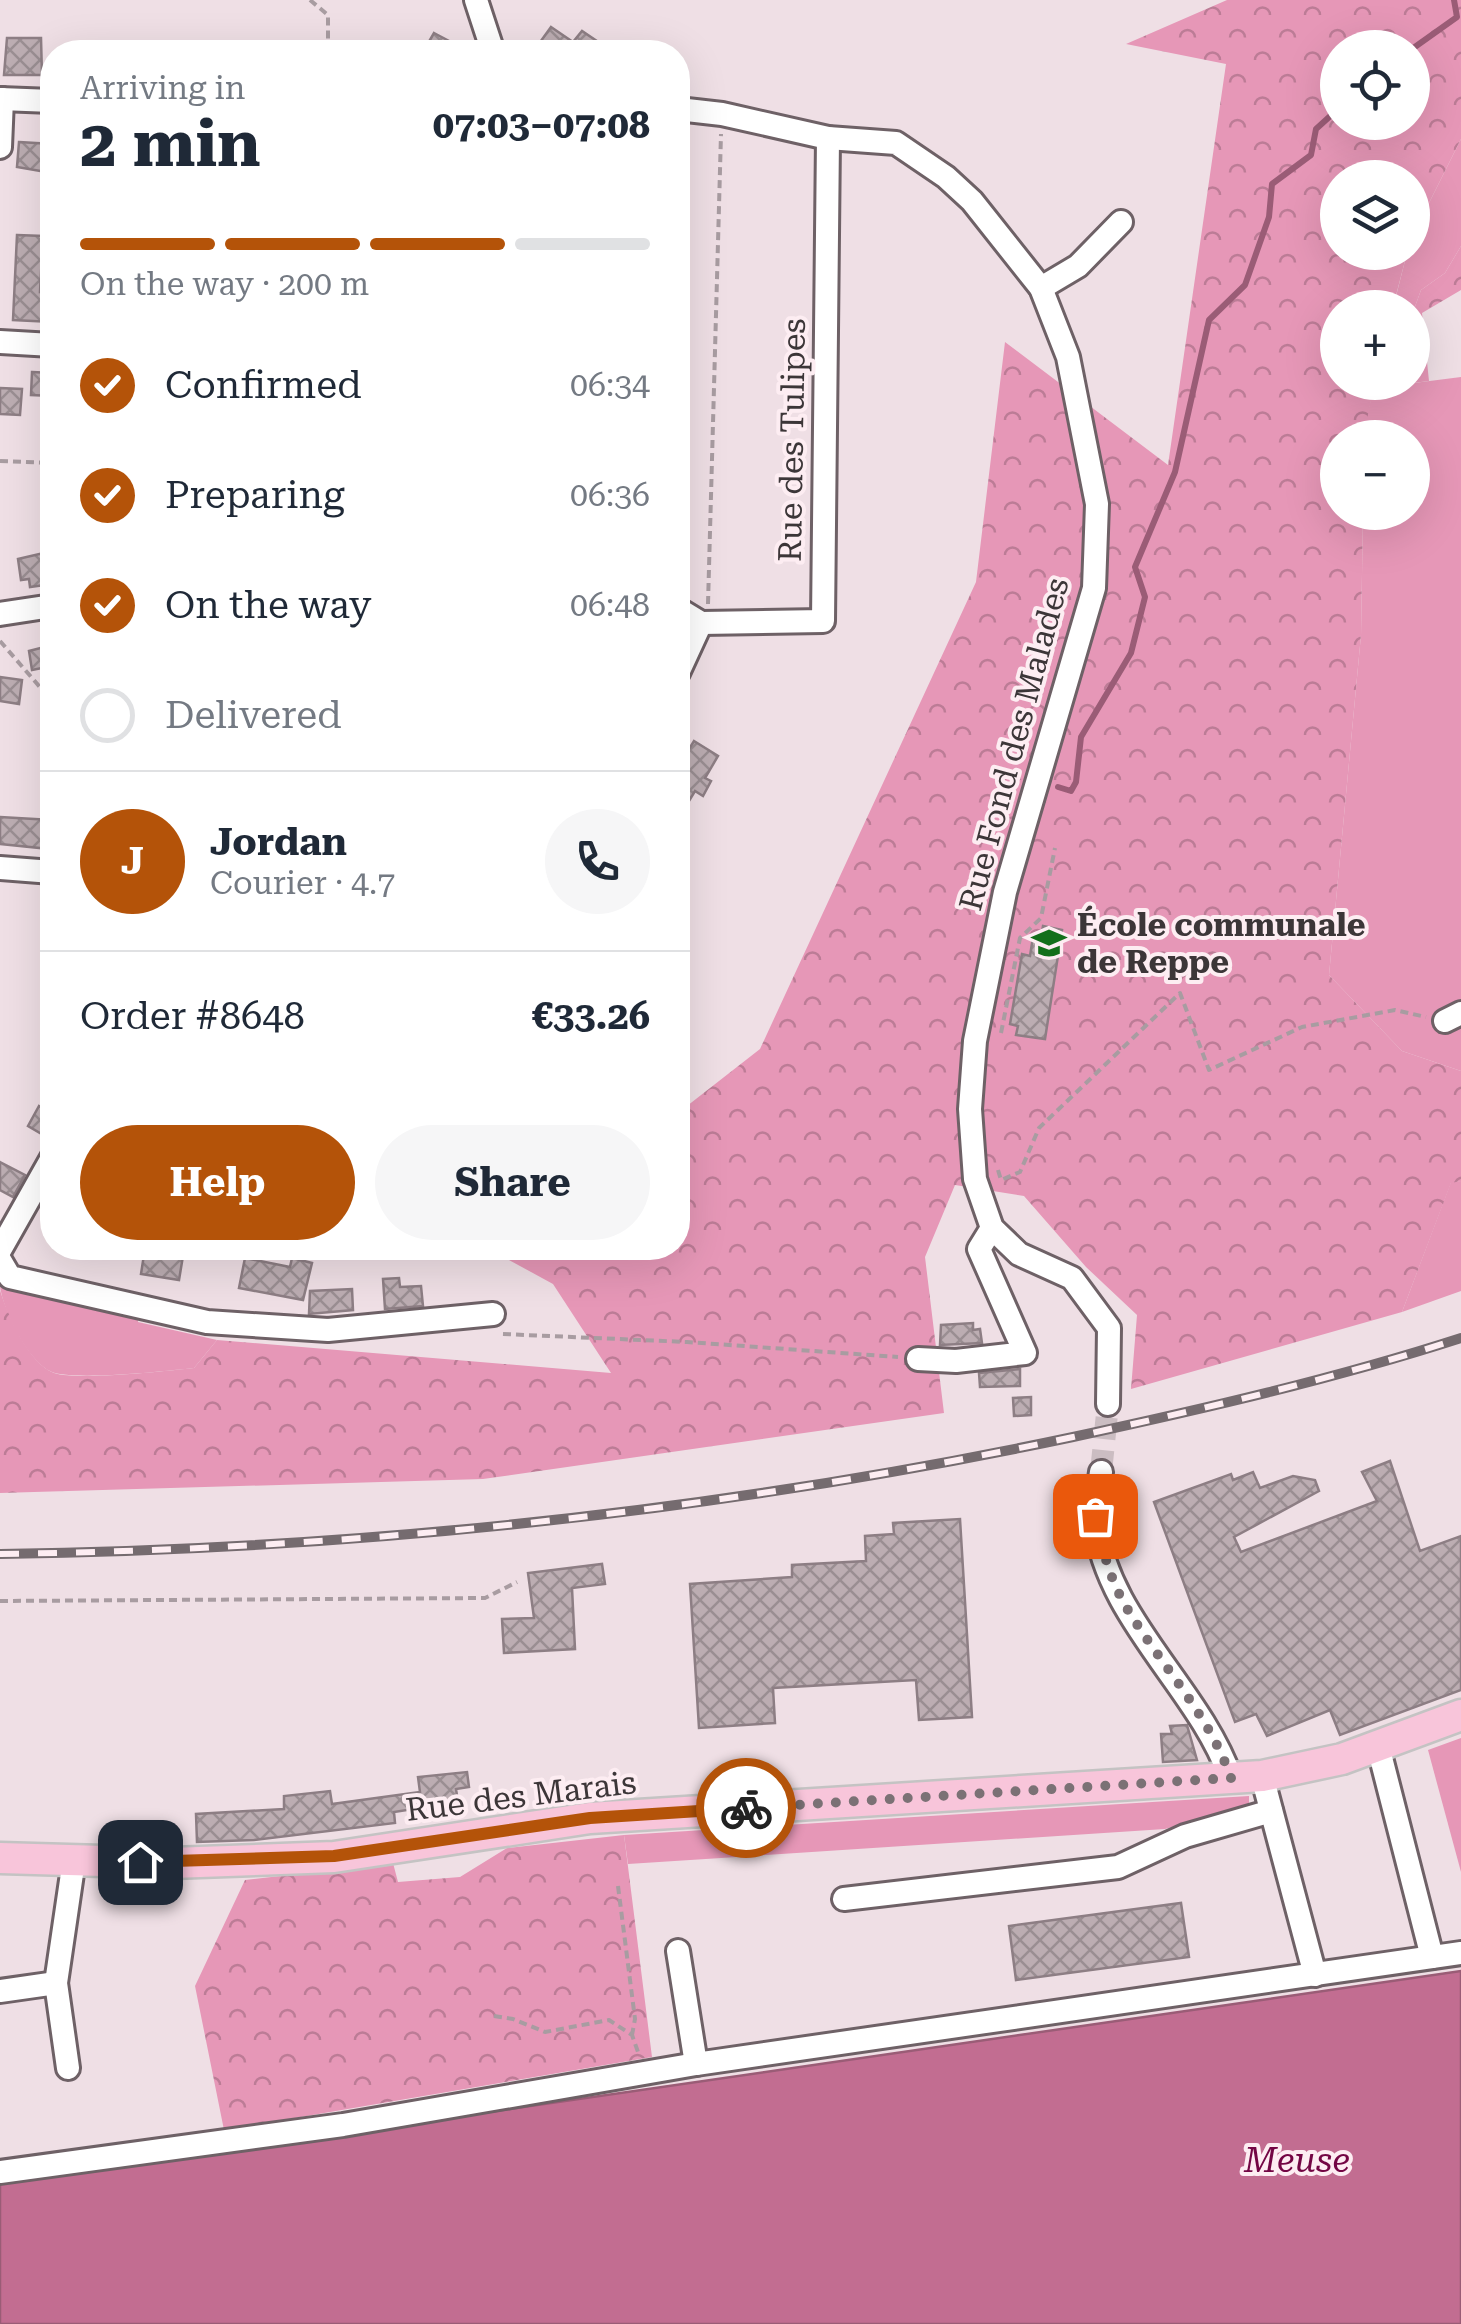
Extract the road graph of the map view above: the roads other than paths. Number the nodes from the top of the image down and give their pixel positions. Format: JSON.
{"nodes":[{"id":1,"x":476,"y":0,"type":"edge"},
{"id":2,"x":489,"y":40,"type":"edge"},
{"id":3,"x":1,"y":99,"type":"edge"},
{"id":4,"x":40,"y":101,"type":"edge"},
{"id":5,"x":690,"y":110,"type":"edge"},
{"id":6,"x":828,"y":138,"type":"junction"},
{"id":7,"x":0,"y":147,"type":"edge"},
{"id":8,"x":1121,"y":222,"type":"dead end"},
{"id":9,"x":1042,"y":288,"type":"junction"},
{"id":10,"x":0,"y":342,"type":"edge"},
{"id":11,"x":40,"y":344,"type":"edge"},
{"id":12,"x":40,"y":608,"type":"edge"},
{"id":13,"x":0,"y":614,"type":"edge"},
{"id":14,"x":690,"y":616,"type":"edge"},
{"id":15,"x":702,"y":623,"type":"junction"},
{"id":16,"x":690,"y":648,"type":"edge"},
{"id":17,"x":0,"y":868,"type":"edge"},
{"id":18,"x":40,"y":871,"type":"edge"},
{"id":19,"x":40,"y":1179,"type":"edge"},
{"id":20,"x":992,"y":1228,"type":"junction"},
{"id":21,"x":0,"y":1250,"type":"edge"},
{"id":22,"x":0,"y":1260,"type":"edge"},
{"id":23,"x":494,"y":1324,"type":"road end"},
{"id":24,"x":918,"y":1358,"type":"road end"},
{"id":25,"x":1108,"y":1404,"type":"tunnel mouth"},
{"id":26,"x":1101,"y":1472,"type":"tunnel mouth"},
{"id":27,"x":1461,"y":1715,"type":"edge"},
{"id":28,"x":1378,"y":1746,"type":"junction"},
{"id":29,"x":1262,"y":1776,"type":"junction"},
{"id":30,"x":1231,"y":1778,"type":"junction"},
{"id":31,"x":1272,"y":1811,"type":"junction"},
{"id":32,"x":0,"y":1858,"type":"edge"},
{"id":33,"x":74,"y":1860,"type":"junction"},
{"id":34,"x":844,"y":1899,"type":"dead end"},
{"id":35,"x":678,"y":1951,"type":"dead end"},
{"id":36,"x":1461,"y":1953,"type":"edge"},
{"id":37,"x":1432,"y":1958,"type":"junction"},
{"id":38,"x":1315,"y":1975,"type":"junction"},
{"id":39,"x":56,"y":1983,"type":"junction"},
{"id":40,"x":0,"y":1991,"type":"edge"},
{"id":41,"x":696,"y":2064,"type":"junction"},
{"id":42,"x":68,"y":2068,"type":"dead end"},
{"id":43,"x":0,"y":2172,"type":"edge"}],
"edges":[{"from":1,"to":2,"type":"street"},
{"from":3,"to":4,"type":"street"},
{"from":3,"to":7,"type":"street"},
{"from":5,"to":6,"type":"street","name":"Rue Fond des Malades"},
{"from":6,"to":9,"type":"street","name":"Rue Fond des Malades"},
{"from":6,"to":15,"type":"street","name":"Rue des Tulipes"},
{"from":8,"to":9,"type":"street"},
{"from":9,"to":20,"type":"street","name":"Rue Fond des Malades"},
{"from":10,"to":11,"type":"street"},
{"from":12,"to":13,"type":"street"},
{"from":14,"to":15,"type":"street"},
{"from":15,"to":16,"type":"street"},
{"from":17,"to":18,"type":"street"},
{"from":19,"to":21,"type":"street"},
{"from":20,"to":24,"type":"street","name":"Rue Fond des Malades"},
{"from":20,"to":25,"type":"street"},
{"from":22,"to":23,"type":"street"},
{"from":26,"to":30,"type":"street"},
{"from":27,"to":28,"type":"main road","name":"Rue des Marais"},
{"from":28,"to":29,"type":"main road","name":"Rue des Marais"},
{"from":28,"to":37,"type":"street"},
{"from":29,"to":30,"type":"main road","name":"Rue des Marais"},
{"from":29,"to":31,"type":"street"},
{"from":30,"to":33,"type":"main road","name":"Rue des Marais"},
{"from":31,"to":34,"type":"street"},
{"from":31,"to":38,"type":"street"},
{"from":32,"to":33,"type":"main road","name":"Rue des Marais"},
{"from":33,"to":39,"type":"street"},
{"from":35,"to":41,"type":"street"},
{"from":36,"to":37,"type":"street"},
{"from":37,"to":38,"type":"street"},
{"from":38,"to":41,"type":"street"},
{"from":39,"to":40,"type":"street"},
{"from":39,"to":42,"type":"street"},
{"from":41,"to":43,"type":"street"}]}
